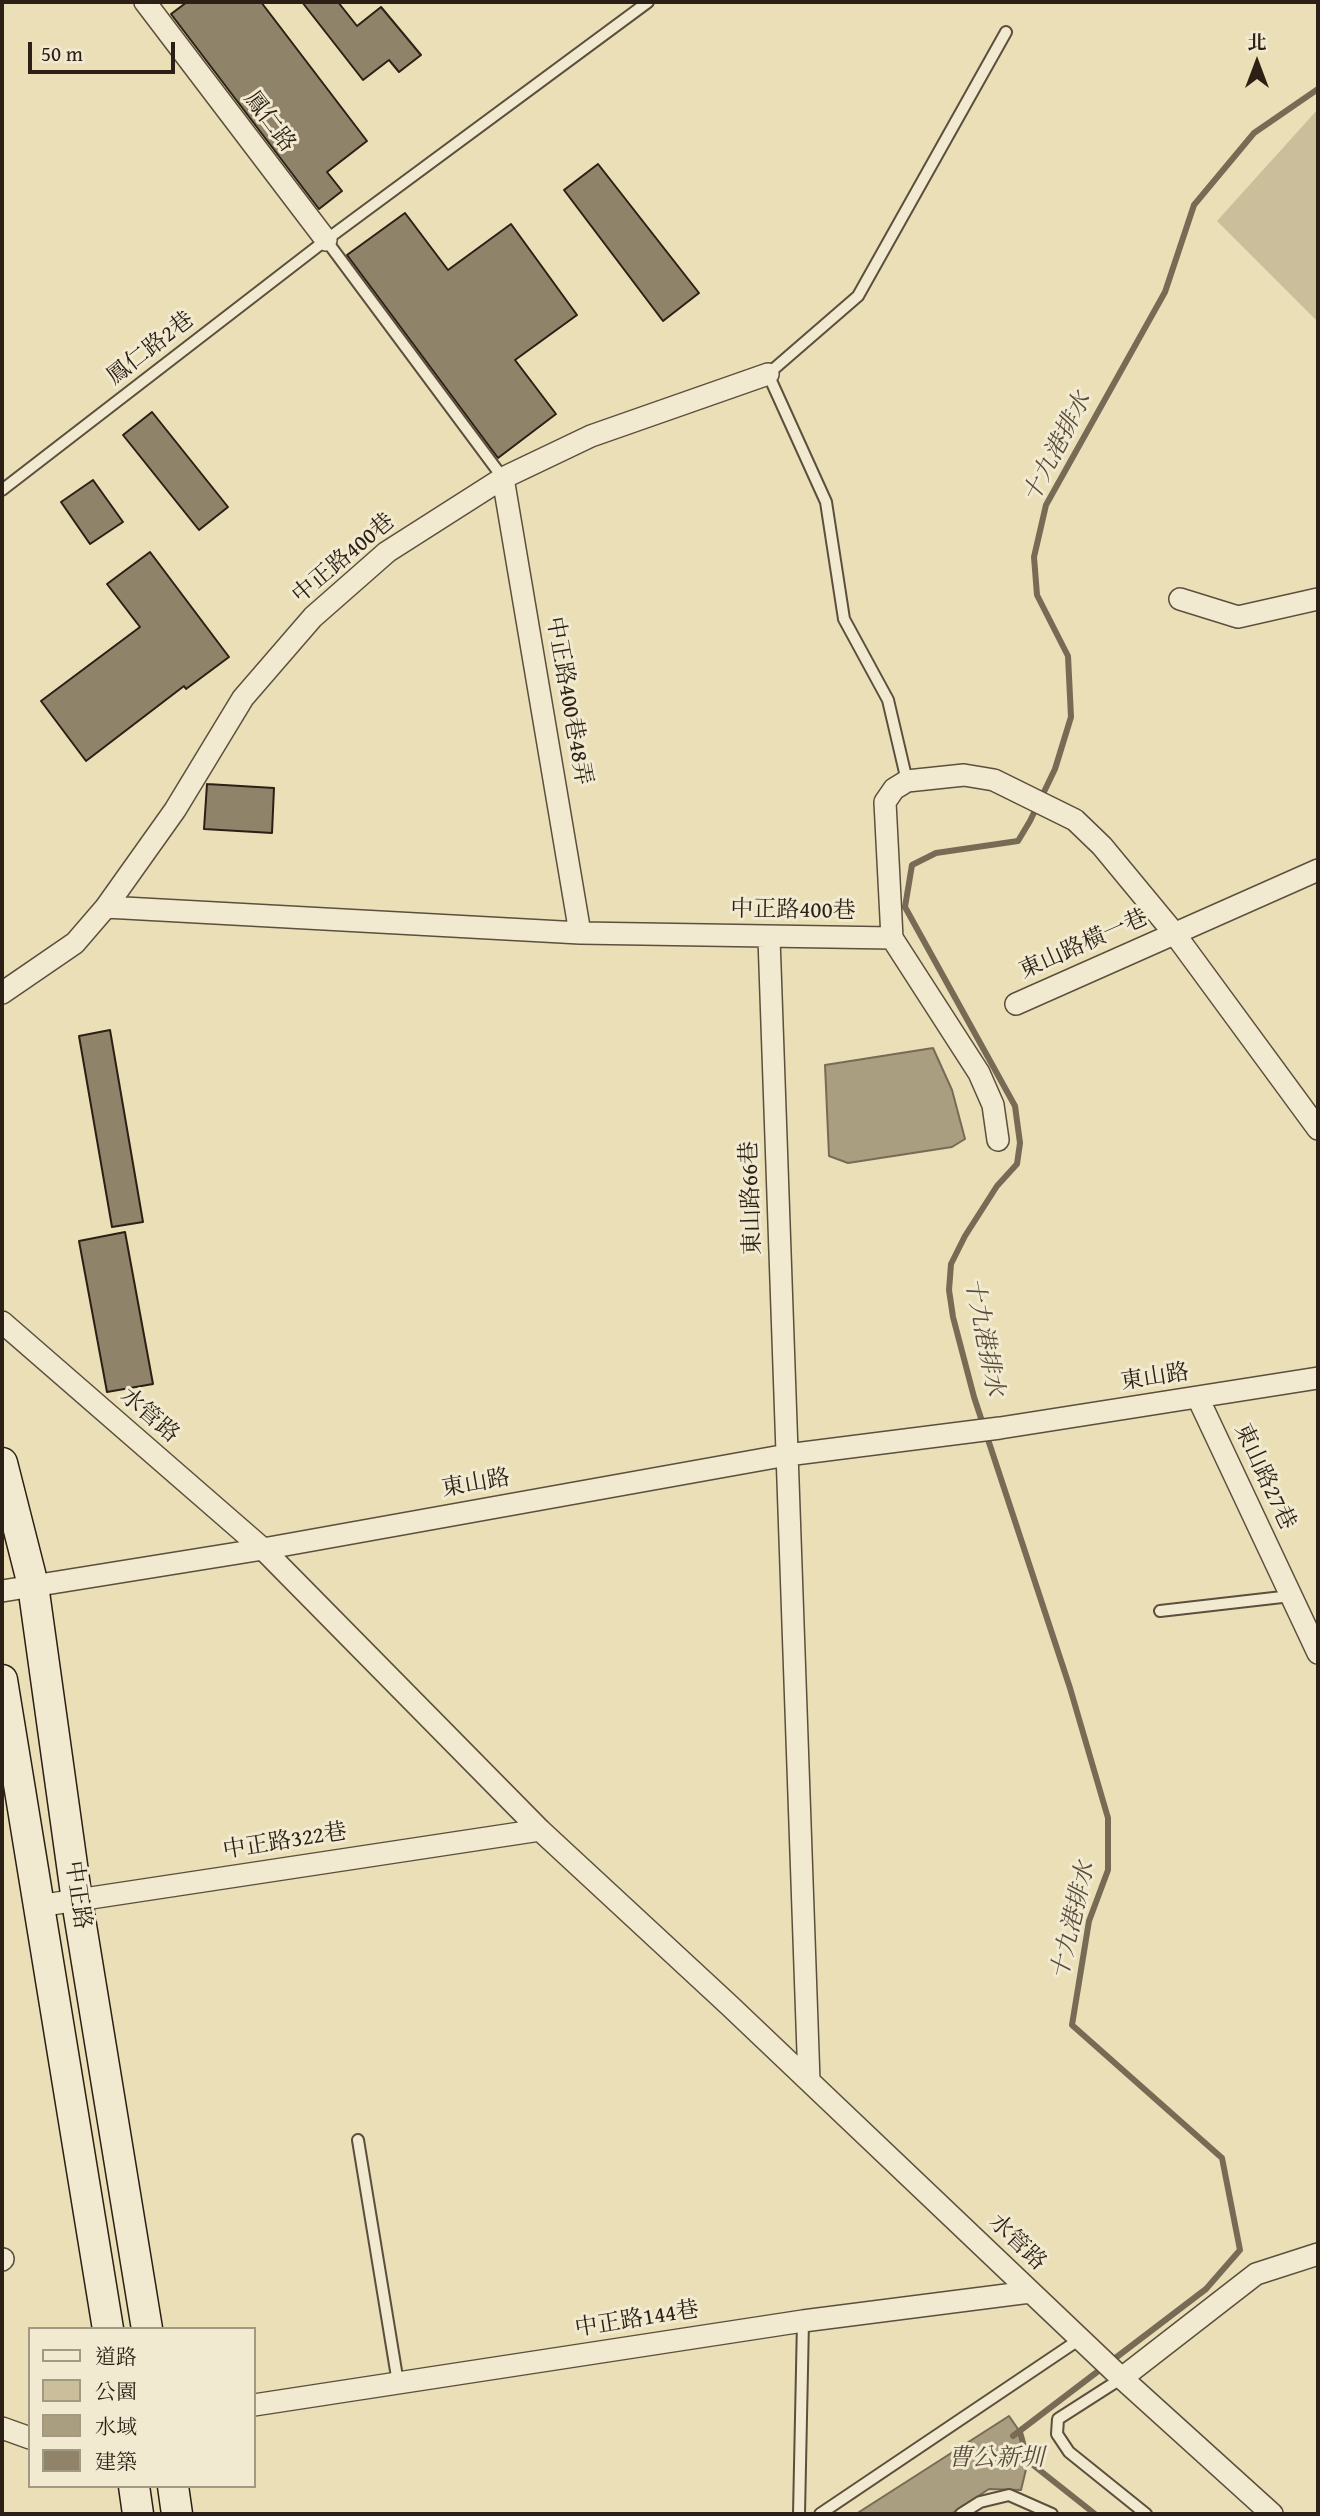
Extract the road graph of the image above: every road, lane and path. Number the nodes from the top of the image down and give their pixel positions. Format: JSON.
{"nodes":[{"id":1,"x":145,"y":2,"type":"edge"},
{"id":2,"x":648,"y":2,"type":"edge"},
{"id":3,"x":1006,"y":32,"type":"dead end"},
{"id":4,"x":326,"y":240,"type":"junction"},
{"id":5,"x":768,"y":374,"type":"junction"},
{"id":6,"x":503,"y":478,"type":"junction"},
{"id":7,"x":2,"y":490,"type":"edge"},
{"id":8,"x":1180,"y":599,"type":"dead end"},
{"id":9,"x":1318,"y":599,"type":"edge"},
{"id":10,"x":907,"y":781,"type":"junction"},
{"id":11,"x":1318,"y":870,"type":"edge"},
{"id":12,"x":106,"y":907,"type":"junction"},
{"id":13,"x":580,"y":933,"type":"junction"},
{"id":14,"x":1174,"y":933,"type":"junction"},
{"id":15,"x":769,"y":938,"type":"junction"},
{"id":16,"x":892,"y":938,"type":"junction"},
{"id":17,"x":2,"y":993,"type":"edge"},
{"id":18,"x":1016,"y":1004,"type":"dead end"},
{"id":19,"x":1318,"y":1129,"type":"edge"},
{"id":20,"x":998,"y":1140,"type":"dead end"},
{"id":21,"x":2,"y":1322,"type":"edge"},
{"id":22,"x":1318,"y":1378,"type":"edge"},
{"id":23,"x":1198,"y":1398,"type":"junction"},
{"id":24,"x":787,"y":1455,"type":"junction"},
{"id":25,"x":2,"y":1462,"type":"edge"},
{"id":26,"x":263,"y":1549,"type":"junction"},
{"id":27,"x":33,"y":1585,"type":"junction"},
{"id":28,"x":2,"y":1591,"type":"edge"},
{"id":29,"x":1291,"y":1596,"type":"junction"},
{"id":30,"x":1160,"y":1611,"type":"dead end"},
{"id":31,"x":1318,"y":1654,"type":"edge"},
{"id":32,"x":2,"y":1680,"type":"edge"},
{"id":33,"x":540,"y":1830,"type":"junction"},
{"id":34,"x":78,"y":1900,"type":"junction"},
{"id":35,"x":38,"y":1906,"type":"junction"},
{"id":36,"x":809,"y":2081,"type":"junction"},
{"id":37,"x":358,"y":2140,"type":"dead end"},
{"id":38,"x":1318,"y":2254,"type":"edge"},
{"id":39,"x":1030,"y":2292,"type":"junction"},
{"id":40,"x":803,"y":2321,"type":"junction"},
{"id":41,"x":108,"y":2327,"type":"edge"},
{"id":42,"x":147,"y":2327,"type":"edge"},
{"id":43,"x":1080,"y":2339,"type":"junction"},
{"id":44,"x":1118,"y":2375,"type":"junction"},
{"id":45,"x":398,"y":2383,"type":"junction"},
{"id":46,"x":256,"y":2406,"type":"edge"},
{"id":47,"x":2,"y":2428,"type":"edge"},
{"id":48,"x":28,"y":2437,"type":"edge"},
{"id":49,"x":134,"y":2488,"type":"edge"},
{"id":50,"x":173,"y":2488,"type":"edge"},
{"id":51,"x":138,"y":2514,"type":"edge"},
{"id":52,"x":177,"y":2514,"type":"edge"},
{"id":53,"x":799,"y":2514,"type":"edge"},
{"id":54,"x":820,"y":2514,"type":"edge"},
{"id":55,"x":961,"y":2514,"type":"edge"},
{"id":56,"x":1052,"y":2514,"type":"edge"},
{"id":57,"x":1146,"y":2514,"type":"edge"},
{"id":58,"x":1272,"y":2514,"type":"edge"}],
"edges":[{"from":1,"to":4,"type":"street","name":"鳳仁路"},
{"from":2,"to":4,"type":"lane","name":"鳳仁路2巷"},
{"from":3,"to":5,"type":"lane"},
{"from":4,"to":6,"type":"lane"},
{"from":4,"to":7,"type":"lane","name":"鳳仁路2巷"},
{"from":5,"to":6,"type":"street","name":"中正路400巷"},
{"from":5,"to":10,"type":"lane"},
{"from":6,"to":12,"type":"street","name":"中正路400巷"},
{"from":6,"to":13,"type":"street","name":"中正路400巷48弄"},
{"from":8,"to":9,"type":"street"},
{"from":10,"to":14,"type":"street","name":"東山路橫一巷"},
{"from":10,"to":16,"type":"street"},
{"from":11,"to":14,"type":"street","name":"東山路橫一巷"},
{"from":12,"to":13,"type":"street","name":"中正路400巷"},
{"from":12,"to":17,"type":"street","name":"中正路400巷"},
{"from":13,"to":15,"type":"street","name":"中正路400巷"},
{"from":14,"to":18,"type":"street","name":"東山路橫一巷"},
{"from":14,"to":19,"type":"street","name":"東山路橫一巷"},
{"from":15,"to":16,"type":"street","name":"中正路400巷"},
{"from":15,"to":24,"type":"street","name":"東山路66巷"},
{"from":16,"to":20,"type":"street"},
{"from":21,"to":26,"type":"street","name":"水管路"},
{"from":22,"to":23,"type":"street","name":"東山路"},
{"from":23,"to":24,"type":"street","name":"東山路"},
{"from":23,"to":29,"type":"street","name":"東山路27巷"},
{"from":24,"to":26,"type":"street","name":"東山路"},
{"from":24,"to":36,"type":"street","name":"東山路66巷"},
{"from":25,"to":27,"type":"main road","name":"中正路"},
{"from":26,"to":27,"type":"street","name":"東山路"},
{"from":26,"to":33,"type":"street","name":"水管路"},
{"from":27,"to":28,"type":"street","name":"東山路"},
{"from":27,"to":34,"type":"main road","name":"中正路"},
{"from":29,"to":30,"type":"lane"},
{"from":29,"to":31,"type":"street","name":"東山路27巷"},
{"from":32,"to":35,"type":"main road","name":"中正路"},
{"from":33,"to":34,"type":"street","name":"中正路322巷"},
{"from":33,"to":36,"type":"street","name":"水管路"},
{"from":34,"to":35,"type":"street","name":"中正路322巷"},
{"from":34,"to":42,"type":"main road","name":"中正路"},
{"from":35,"to":41,"type":"main road","name":"中正路"},
{"from":36,"to":39,"type":"street","name":"水管路"},
{"from":37,"to":45,"type":"lane"},
{"from":38,"to":44,"type":"street"},
{"from":39,"to":40,"type":"street","name":"中正路144巷"},
{"from":39,"to":43,"type":"street","name":"水管路"},
{"from":40,"to":45,"type":"street","name":"中正路144巷"},
{"from":40,"to":53,"type":"lane"},
{"from":43,"to":44,"type":"street","name":"水管路"},
{"from":43,"to":54,"type":"lane"},
{"from":44,"to":57,"type":"lane"},
{"from":44,"to":58,"type":"street","name":"水管路"},
{"from":45,"to":46,"type":"street","name":"中正路144巷"},
{"from":47,"to":48,"type":"street"},
{"from":49,"to":51,"type":"main road"},
{"from":50,"to":52,"type":"main road"},
{"from":55,"to":56,"type":"lane"}]}
